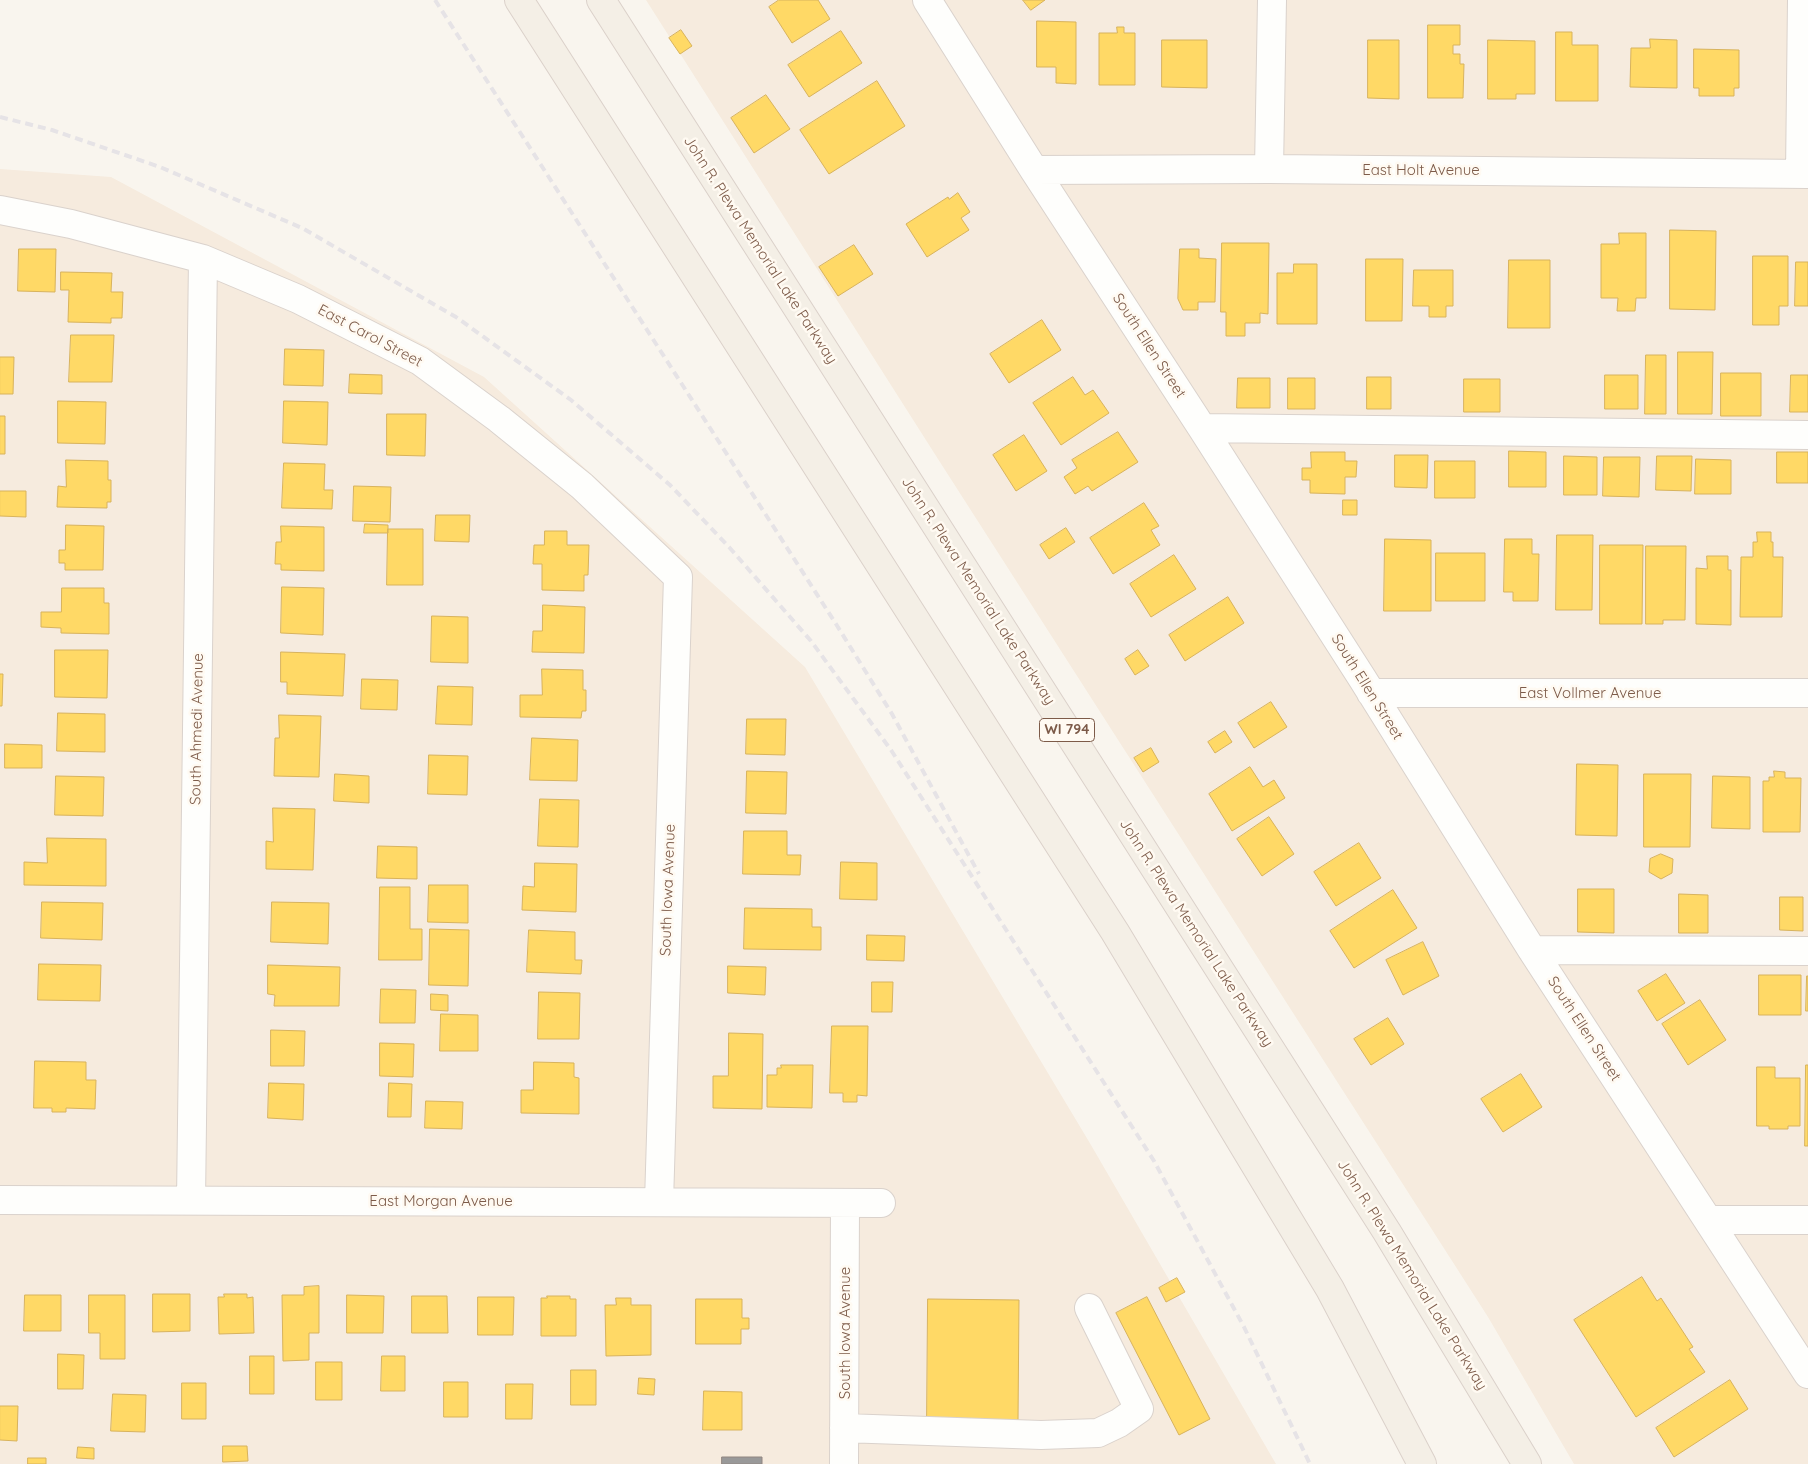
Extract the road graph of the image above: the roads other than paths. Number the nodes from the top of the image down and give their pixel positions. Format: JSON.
{"nodes":[{"id":1,"x":519,"y":0,"type":"edge"},
{"id":2,"x":601,"y":0,"type":"edge"},
{"id":3,"x":927,"y":0,"type":"edge"},
{"id":4,"x":1272,"y":0,"type":"edge"},
{"id":5,"x":1802,"y":0,"type":"edge"},
{"id":6,"x":1269,"y":169,"type":"junction"},
{"id":7,"x":1034,"y":170,"type":"junction"},
{"id":8,"x":1804,"y":174,"type":"edge"},
{"id":9,"x":0,"y":210,"type":"edge"},
{"id":10,"x":203,"y":258,"type":"junction"},
{"id":11,"x":1202,"y":428,"type":"junction"},
{"id":12,"x":1808,"y":435,"type":"edge"},
{"id":13,"x":678,"y":577,"type":"joint"},
{"id":14,"x":1371,"y":693,"type":"junction"},
{"id":15,"x":1808,"y":693,"type":"edge"},
{"id":16,"x":1532,"y":950,"type":"junction"},
{"id":17,"x":1808,"y":951,"type":"edge"},
{"id":18,"x":0,"y":1200,"type":"edge"},
{"id":19,"x":191,"y":1200,"type":"junction"},
{"id":20,"x":659,"y":1202,"type":"junction"},
{"id":21,"x":846,"y":1203,"type":"junction"},
{"id":22,"x":881,"y":1203,"type":"dead end"},
{"id":23,"x":1708,"y":1220,"type":"junction"},
{"id":24,"x":1808,"y":1220,"type":"edge"},
{"id":25,"x":1089,"y":1308,"type":"dead end"},
{"id":26,"x":1808,"y":1374,"type":"edge"},
{"id":27,"x":844,"y":1428,"type":"junction"},
{"id":28,"x":844,"y":1464,"type":"edge"},
{"id":29,"x":1422,"y":1464,"type":"edge"},
{"id":30,"x":1527,"y":1464,"type":"edge"}],
"edges":[{"from":1,"to":29,"type":"main road"},
{"from":2,"to":30,"type":"main road","name":"John R. Plewa Memorial Lake Parkway","number":"WI 794"},
{"from":3,"to":7,"type":"street","name":"South Ellen Street"},
{"from":4,"to":6,"type":"street"},
{"from":5,"to":8,"type":"street"},
{"from":6,"to":7,"type":"street","name":"East Holt Avenue"},
{"from":6,"to":8,"type":"street","name":"East Holt Avenue"},
{"from":7,"to":11,"type":"street","name":"South Ellen Street"},
{"from":9,"to":10,"type":"street","name":"East Carol Street"},
{"from":10,"to":13,"type":"street","name":"East Carol Street"},
{"from":10,"to":19,"type":"street","name":"South Ahmedi Avenue"},
{"from":11,"to":12,"type":"street"},
{"from":11,"to":14,"type":"street","name":"South Ellen Street"},
{"from":13,"to":20,"type":"street","name":"South Iowa Avenue"},
{"from":14,"to":15,"type":"street","name":"East Vollmer Avenue"},
{"from":14,"to":16,"type":"street","name":"South Ellen Street"},
{"from":16,"to":17,"type":"street"},
{"from":16,"to":23,"type":"street","name":"South Ellen Street"},
{"from":18,"to":19,"type":"street","name":"East Morgan Avenue"},
{"from":19,"to":20,"type":"street","name":"East Morgan Avenue"},
{"from":20,"to":21,"type":"street","name":"East Morgan Avenue"},
{"from":21,"to":22,"type":"street","name":"East Morgan Avenue"},
{"from":21,"to":27,"type":"street","name":"South Iowa Avenue"},
{"from":23,"to":24,"type":"street"},
{"from":23,"to":26,"type":"street","name":"South Ellen Street"},
{"from":25,"to":27,"type":"street"},
{"from":27,"to":28,"type":"street","name":"South Iowa Avenue"}]}
